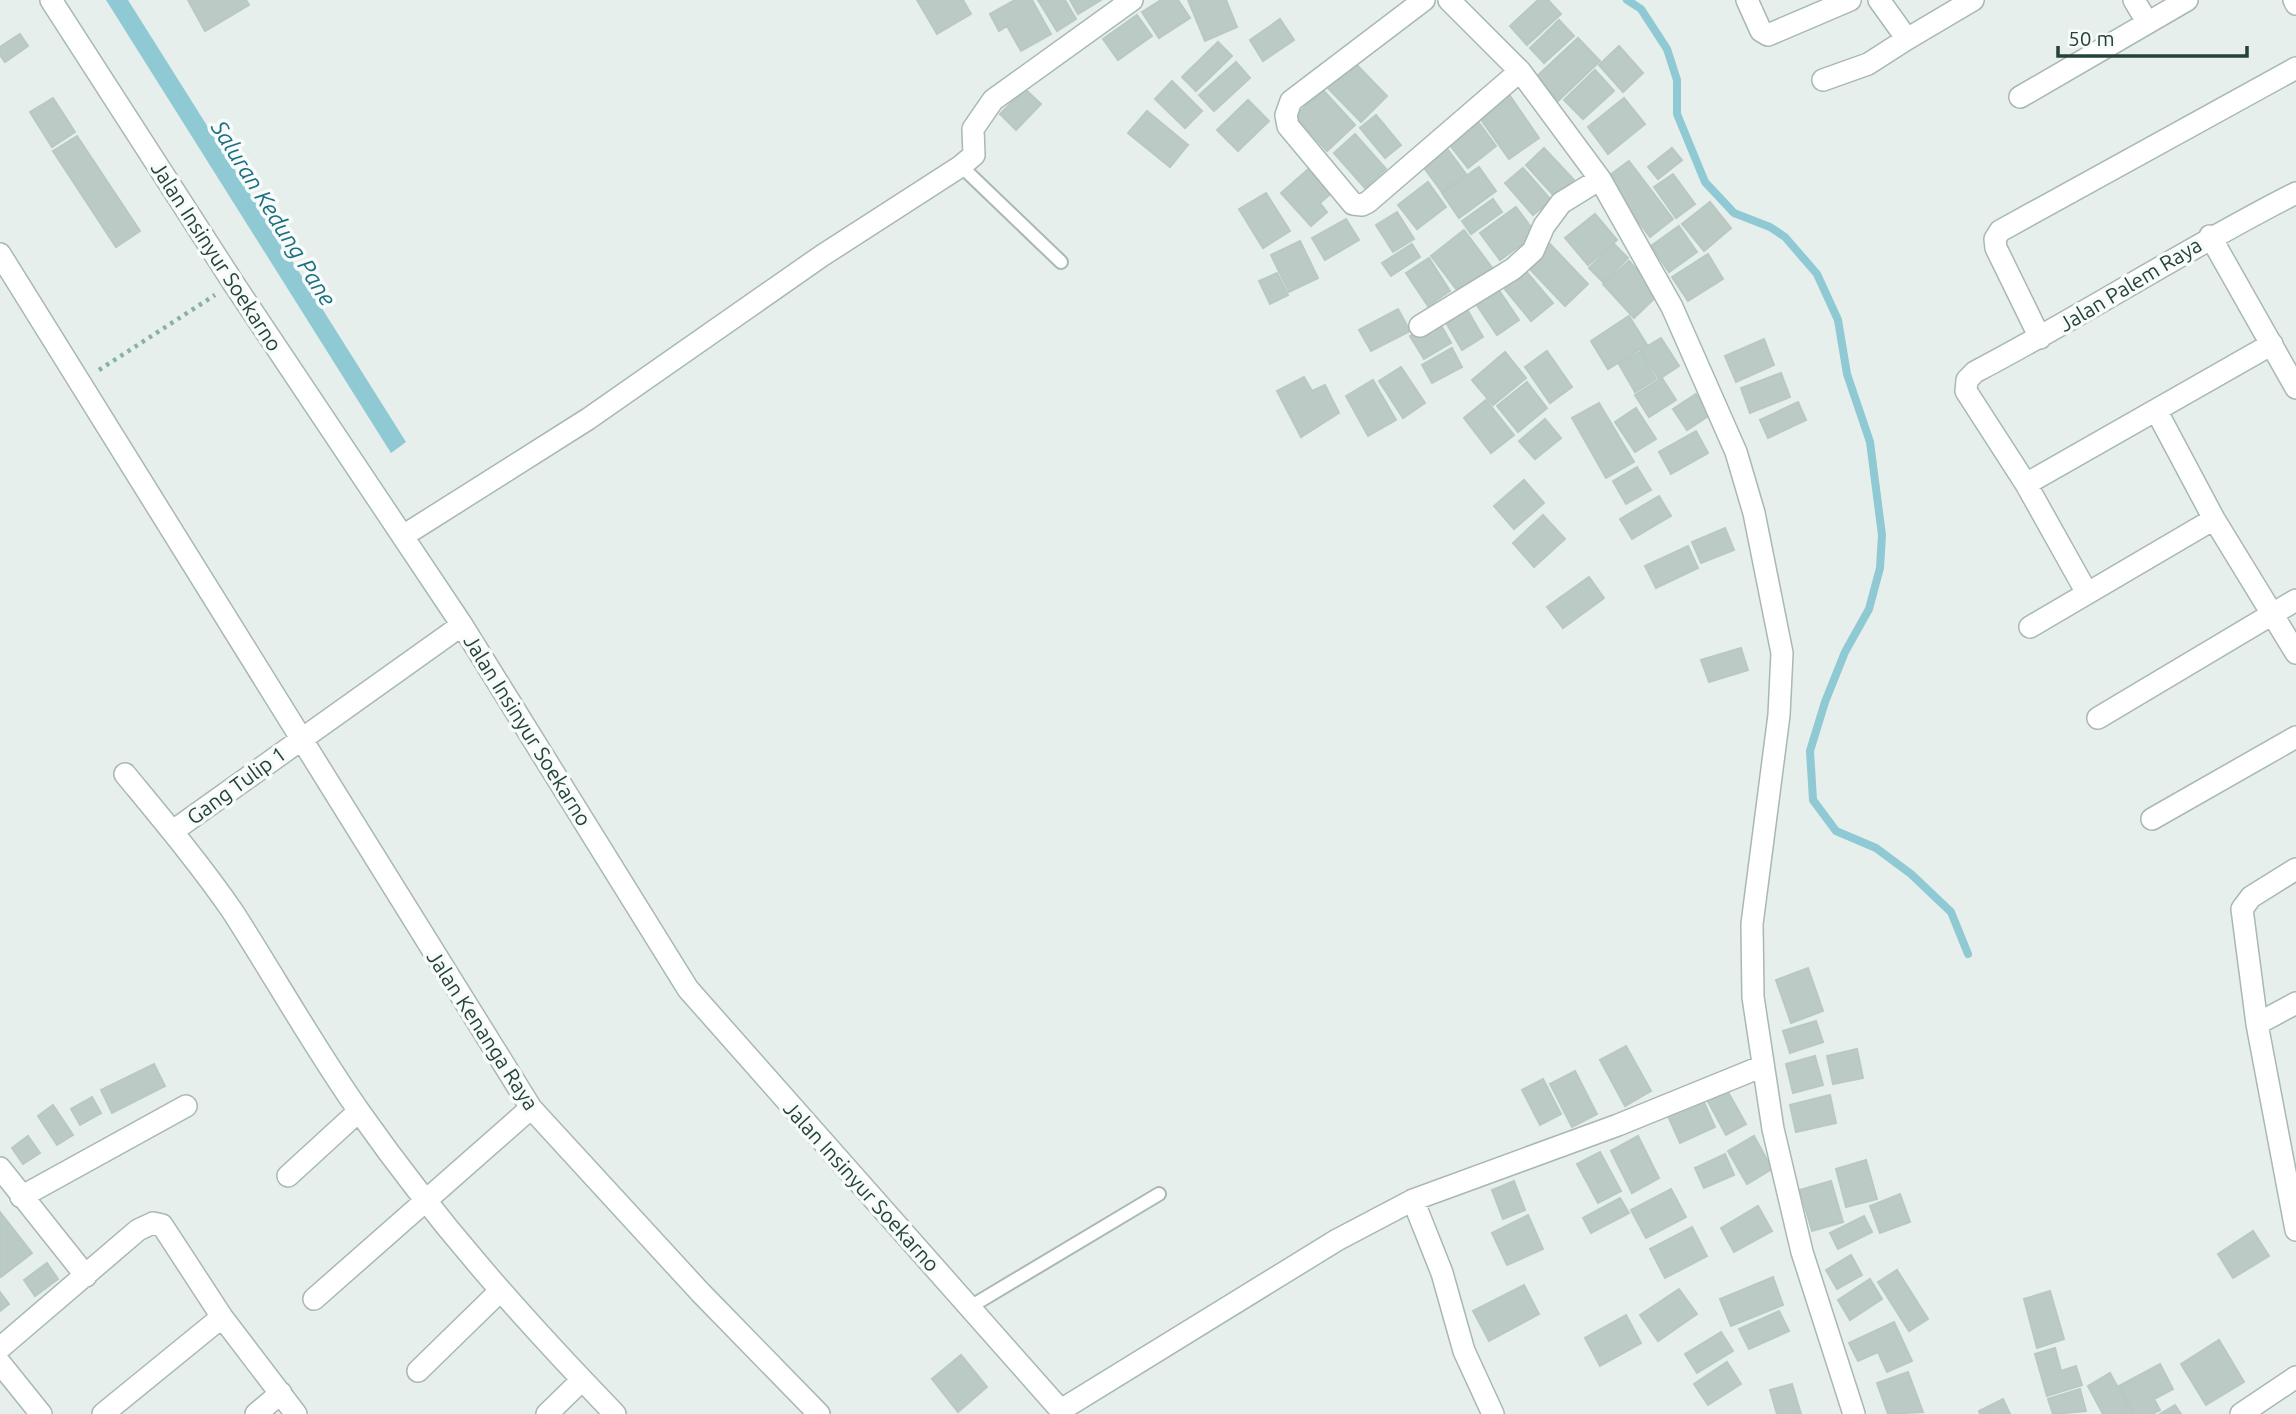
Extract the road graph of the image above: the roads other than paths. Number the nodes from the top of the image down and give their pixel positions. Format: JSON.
{"nodes":[{"id":1,"x":51,"y":0,"type":"edge"},
{"id":2,"x":1132,"y":0,"type":"edge"},
{"id":3,"x":1424,"y":0,"type":"edge"},
{"id":4,"x":1449,"y":0,"type":"edge"},
{"id":5,"x":1747,"y":0,"type":"edge"},
{"id":6,"x":1850,"y":0,"type":"edge"},
{"id":7,"x":1879,"y":0,"type":"edge"},
{"id":8,"x":1973,"y":0,"type":"edge"},
{"id":9,"x":2134,"y":0,"type":"edge"},
{"id":10,"x":2187,"y":0,"type":"edge"},
{"id":11,"x":2147,"y":22,"type":"junction"},
{"id":12,"x":1907,"y":39,"type":"junction"},
{"id":13,"x":2296,"y":68,"type":"edge"},
{"id":14,"x":1520,"y":71,"type":"junction"},
{"id":15,"x":1823,"y":80,"type":"dead end"},
{"id":16,"x":2020,"y":97,"type":"dead end"},
{"id":17,"x":961,"y":166,"type":"junction"},
{"id":18,"x":1600,"y":179,"type":"junction"},
{"id":19,"x":2296,"y":193,"type":"edge"},
{"id":20,"x":2210,"y":236,"type":"junction"},
{"id":21,"x":0,"y":254,"type":"edge"},
{"id":22,"x":1062,"y":262,"type":"dead end"},
{"id":23,"x":1420,"y":326,"type":"dead end"},
{"id":24,"x":2040,"y":338,"type":"junction"},
{"id":25,"x":2272,"y":344,"type":"junction"},
{"id":26,"x":2296,"y":388,"type":"edge"},
{"id":27,"x":2156,"y":410,"type":"junction"},
{"id":28,"x":2026,"y":484,"type":"junction"},
{"id":29,"x":2214,"y":519,"type":"junction"},
{"id":30,"x":403,"y":536,"type":"junction"},
{"id":31,"x":2087,"y":593,"type":"junction"},
{"id":32,"x":2296,"y":600,"type":"edge"},
{"id":33,"x":2274,"y":614,"type":"junction"},
{"id":34,"x":462,"y":625,"type":"junction"},
{"id":35,"x":2029,"y":627,"type":"dead end"},
{"id":36,"x":2296,"y":653,"type":"edge"},
{"id":37,"x":2098,"y":719,"type":"dead end"},
{"id":38,"x":2296,"y":737,"type":"edge"},
{"id":39,"x":300,"y":740,"type":"junction"},
{"id":40,"x":125,"y":774,"type":"dead end"},
{"id":41,"x":2152,"y":819,"type":"dead end"},
{"id":42,"x":173,"y":831,"type":"junction"},
{"id":43,"x":2296,"y":869,"type":"edge"},
{"id":44,"x":2296,"y":1003,"type":"edge"},
{"id":45,"x":2257,"y":1024,"type":"junction"},
{"id":46,"x":1763,"y":1066,"type":"junction"},
{"id":47,"x":186,"y":1106,"type":"dead end"},
{"id":48,"x":531,"y":1108,"type":"junction"},
{"id":49,"x":359,"y":1111,"type":"junction"},
{"id":50,"x":2289,"y":1156,"type":"edge"},
{"id":51,"x":0,"y":1168,"type":"edge"},
{"id":52,"x":288,"y":1176,"type":"dead end"},
{"id":53,"x":1159,"y":1194,"type":"dead end"},
{"id":54,"x":21,"y":1197,"type":"junction"},
{"id":55,"x":1413,"y":1200,"type":"junction"},
{"id":56,"x":425,"y":1203,"type":"junction"},
{"id":57,"x":2296,"y":1230,"type":"edge"},
{"id":58,"x":86,"y":1276,"type":"junction"},
{"id":59,"x":500,"y":1291,"type":"junction"},
{"id":60,"x":314,"y":1299,"type":"dead end"},
{"id":61,"x":970,"y":1307,"type":"junction"},
{"id":62,"x":222,"y":1317,"type":"junction"},
{"id":63,"x":0,"y":1348,"type":"edge"},
{"id":64,"x":0,"y":1363,"type":"edge"},
{"id":65,"x":418,"y":1371,"type":"dead end"},
{"id":66,"x":2296,"y":1377,"type":"edge"},
{"id":67,"x":582,"y":1380,"type":"junction"},
{"id":68,"x":281,"y":1393,"type":"junction"},
{"id":69,"x":1062,"y":1412,"type":"edge"},
{"id":70,"x":41,"y":1414,"type":"edge"},
{"id":71,"x":103,"y":1414,"type":"edge"},
{"id":72,"x":256,"y":1414,"type":"edge"},
{"id":73,"x":296,"y":1414,"type":"edge"},
{"id":74,"x":547,"y":1414,"type":"edge"},
{"id":75,"x":615,"y":1414,"type":"edge"},
{"id":76,"x":819,"y":1414,"type":"edge"},
{"id":77,"x":1493,"y":1414,"type":"edge"},
{"id":78,"x":1854,"y":1414,"type":"edge"},
{"id":79,"x":2241,"y":1414,"type":"edge"}],
"edges":[{"from":1,"to":30,"type":"street","name":"Jalan Insinyur Soekarno"},
{"from":2,"to":17,"type":"street"},
{"from":3,"to":14,"type":"street"},
{"from":4,"to":14,"type":"street"},
{"from":5,"to":6,"type":"street"},
{"from":7,"to":12,"type":"street"},
{"from":8,"to":12,"type":"street"},
{"from":9,"to":11,"type":"street"},
{"from":10,"to":11,"type":"street"},
{"from":11,"to":16,"type":"street"},
{"from":12,"to":15,"type":"street"},
{"from":13,"to":24,"type":"street"},
{"from":14,"to":18,"type":"street"},
{"from":17,"to":22,"type":"lane"},
{"from":17,"to":30,"type":"street"},
{"from":18,"to":23,"type":"street"},
{"from":18,"to":46,"type":"street"},
{"from":19,"to":20,"type":"street","name":"Jalan Palem Raya"},
{"from":20,"to":24,"type":"street","name":"Jalan Palem Raya"},
{"from":20,"to":25,"type":"street"},
{"from":21,"to":39,"type":"street","name":"Jalan Kenanga Raya"},
{"from":24,"to":28,"type":"street","name":"Jalan Palem Raya"},
{"from":25,"to":26,"type":"street"},
{"from":25,"to":27,"type":"street"},
{"from":27,"to":28,"type":"street"},
{"from":27,"to":29,"type":"street"},
{"from":28,"to":31,"type":"street"},
{"from":29,"to":31,"type":"street"},
{"from":29,"to":33,"type":"street"},
{"from":30,"to":34,"type":"street","name":"Jalan Insinyur Soekarno"},
{"from":31,"to":35,"type":"street"},
{"from":32,"to":33,"type":"street"},
{"from":33,"to":36,"type":"street"},
{"from":33,"to":37,"type":"street"},
{"from":34,"to":39,"type":"street","name":"Gang Tulip 1"},
{"from":34,"to":61,"type":"street","name":"Jalan Insinyur Soekarno"},
{"from":38,"to":41,"type":"street"},
{"from":39,"to":42,"type":"street","name":"Gang Tulip 1"},
{"from":39,"to":48,"type":"street","name":"Jalan Kenanga Raya"},
{"from":40,"to":42,"type":"street"},
{"from":42,"to":49,"type":"street"},
{"from":43,"to":45,"type":"street"},
{"from":44,"to":45,"type":"street"},
{"from":45,"to":50,"type":"street"},
{"from":46,"to":55,"type":"street"},
{"from":46,"to":78,"type":"street"},
{"from":47,"to":54,"type":"street"},
{"from":48,"to":56,"type":"street"},
{"from":48,"to":76,"type":"street","name":"Jalan Kenanga Raya"},
{"from":49,"to":52,"type":"street"},
{"from":49,"to":56,"type":"street"},
{"from":50,"to":57,"type":"street"},
{"from":51,"to":54,"type":"street"},
{"from":53,"to":61,"type":"lane"},
{"from":54,"to":58,"type":"street"},
{"from":55,"to":69,"type":"street"},
{"from":55,"to":77,"type":"street"},
{"from":56,"to":59,"type":"street"},
{"from":56,"to":60,"type":"street"},
{"from":58,"to":62,"type":"street"},
{"from":58,"to":63,"type":"street"},
{"from":59,"to":65,"type":"street"},
{"from":59,"to":67,"type":"street"},
{"from":61,"to":69,"type":"street","name":"Jalan Insinyur Soekarno"},
{"from":62,"to":68,"type":"street"},
{"from":62,"to":71,"type":"street"},
{"from":64,"to":70,"type":"street"},
{"from":66,"to":79,"type":"street"},
{"from":67,"to":74,"type":"street"},
{"from":67,"to":75,"type":"street"},
{"from":68,"to":72,"type":"street"},
{"from":68,"to":73,"type":"street"}]}
